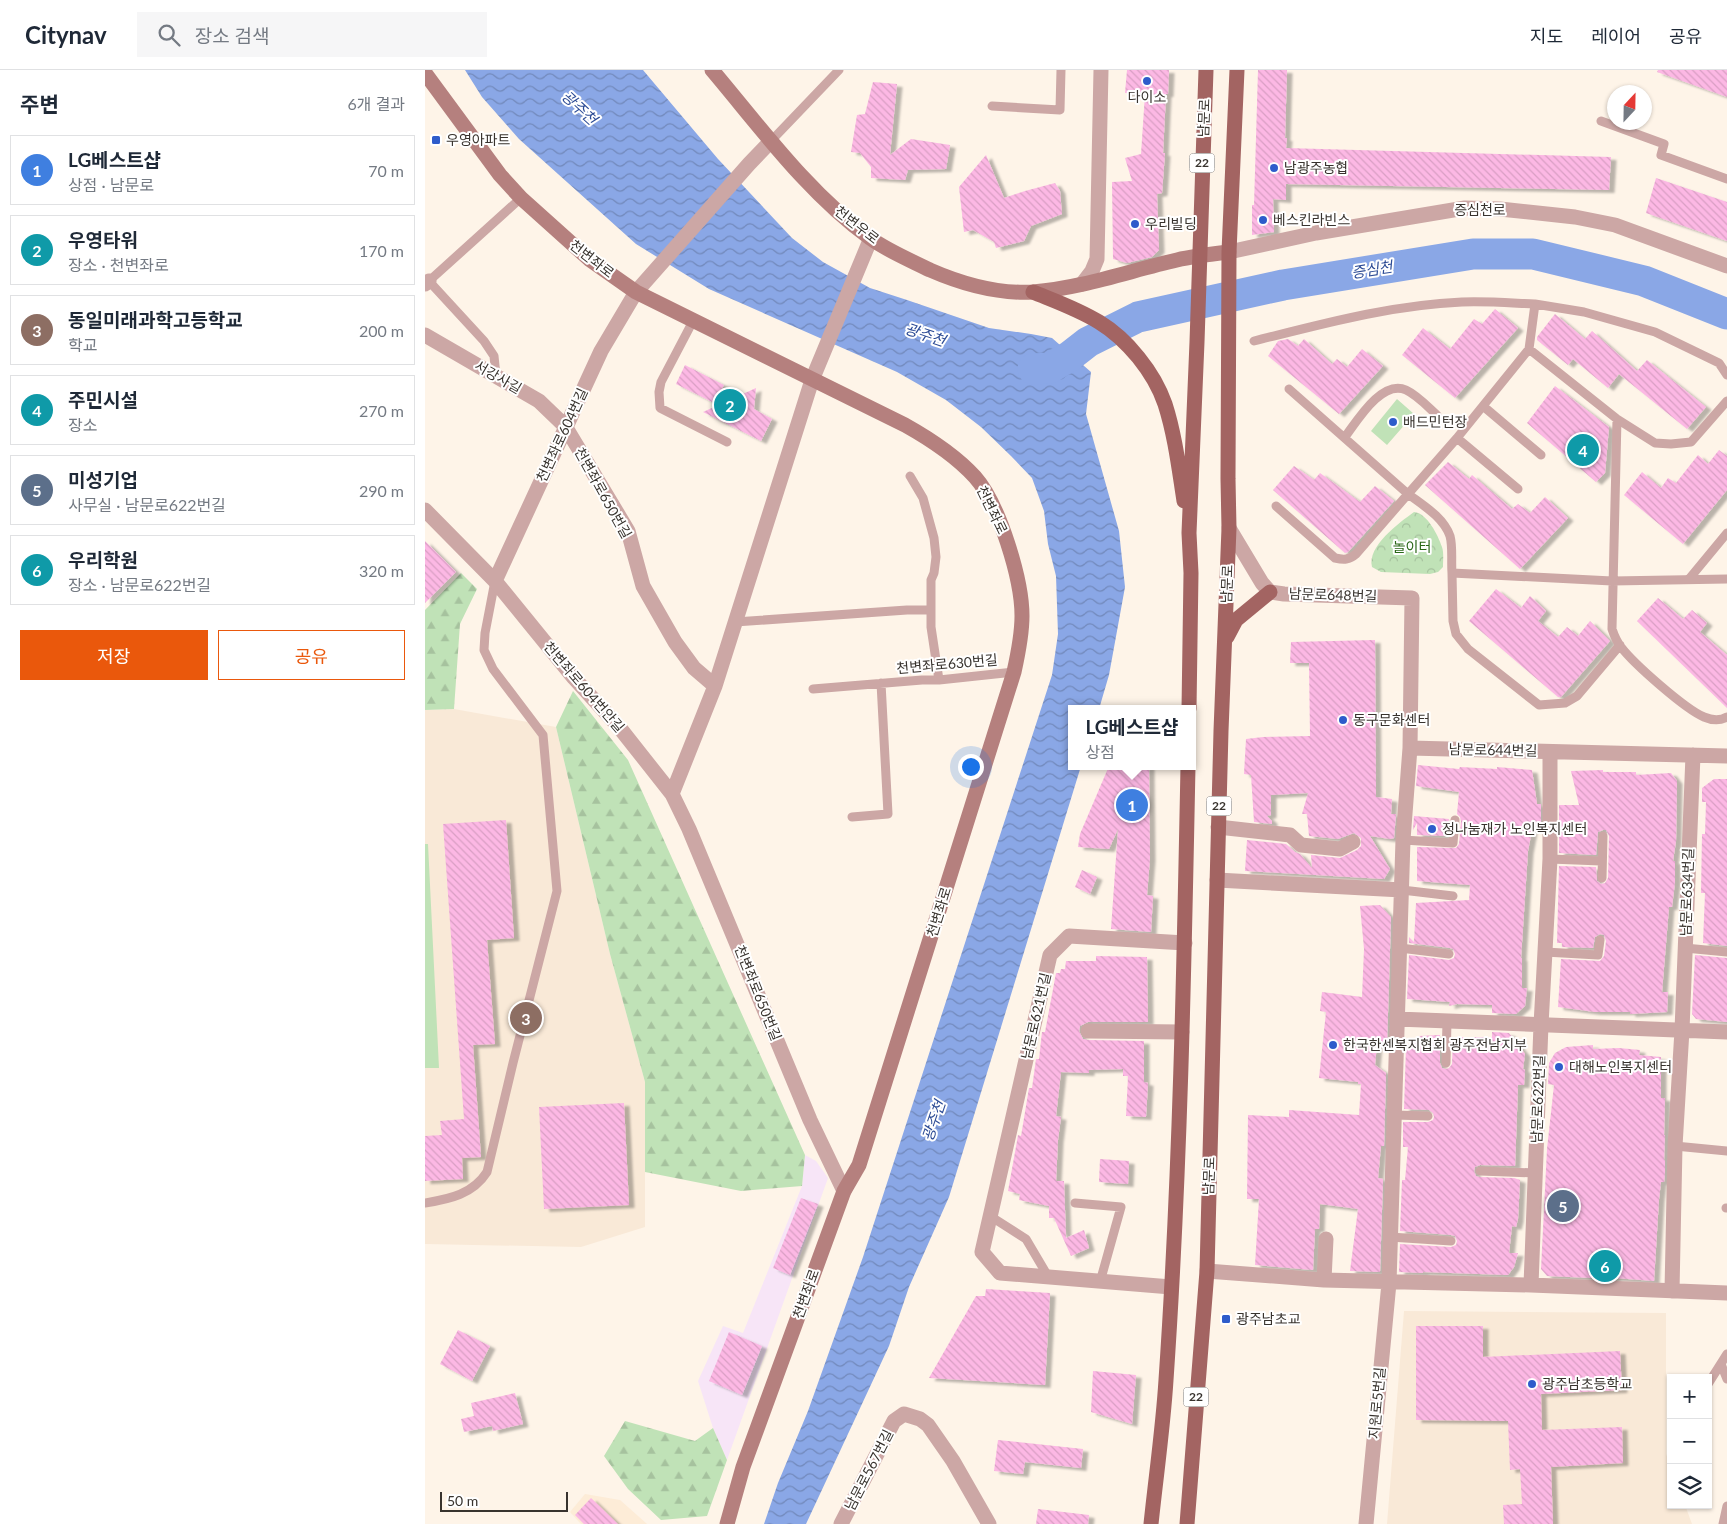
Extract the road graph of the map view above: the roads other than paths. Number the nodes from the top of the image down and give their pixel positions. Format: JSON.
{"nodes":[{"id":1,"x":712,"y":70,"type":"edge"},
{"id":2,"x":839,"y":70,"type":"edge"},
{"id":3,"x":1061,"y":70,"type":"edge"},
{"id":4,"x":1101,"y":70,"type":"edge"},
{"id":5,"x":1206,"y":70,"type":"edge"},
{"id":6,"x":1237,"y":70,"type":"edge"},
{"id":7,"x":425,"y":73,"type":"edge"},
{"id":8,"x":992,"y":106,"type":"dead end"},
{"id":9,"x":1601,"y":121,"type":"dead end"},
{"id":10,"x":771,"y":140,"type":"junction"},
{"id":11,"x":1727,"y":179,"type":"edge"},
{"id":12,"x":521,"y":198,"type":"junction"},
{"id":13,"x":871,"y":238,"type":"junction"},
{"id":14,"x":1229,"y":252,"type":"junction"},
{"id":15,"x":1200,"y":256,"type":"junction"},
{"id":16,"x":1727,"y":266,"type":"edge"},
{"id":17,"x":426,"y":281,"type":"edge"},
{"id":18,"x":1083,"y":284,"type":"junction"},
{"id":19,"x":641,"y":286,"type":"junction"},
{"id":20,"x":1033,"y":292,"type":"junction"},
{"id":21,"x":1535,"y":304,"type":"junction"},
{"id":22,"x":693,"y":321,"type":"junction"},
{"id":23,"x":425,"y":335,"type":"edge"},
{"id":24,"x":1254,"y":341,"type":"dead end"},
{"id":25,"x":1529,"y":349,"type":"junction"},
{"id":26,"x":1727,"y":375,"type":"edge"},
{"id":27,"x":496,"y":376,"type":"junction"},
{"id":28,"x":812,"y":380,"type":"junction"},
{"id":29,"x":1289,"y":389,"type":"dead end"},
{"id":30,"x":1727,"y":401,"type":"edge"},
{"id":31,"x":1483,"y":406,"type":"junction"},
{"id":32,"x":1437,"y":415,"type":"dead end"},
{"id":33,"x":1617,"y":419,"type":"junction"},
{"id":34,"x":565,"y":426,"type":"junction"},
{"id":35,"x":1345,"y":437,"type":"junction"},
{"id":36,"x":1457,"y":438,"type":"junction"},
{"id":37,"x":727,"y":442,"type":"dead end"},
{"id":38,"x":1541,"y":455,"type":"dead end"},
{"id":39,"x":910,"y":476,"type":"dead end"},
{"id":40,"x":1518,"y":489,"type":"dead end"},
{"id":41,"x":1408,"y":494,"type":"junction"},
{"id":42,"x":1276,"y":506,"type":"dead end"},
{"id":43,"x":425,"y":510,"type":"edge"},
{"id":44,"x":1229,"y":528,"type":"junction"},
{"id":45,"x":1189,"y":532,"type":"junction"},
{"id":46,"x":1727,"y":532,"type":"edge"},
{"id":47,"x":1452,"y":573,"type":"junction"},
{"id":48,"x":1689,"y":579,"type":"junction"},
{"id":49,"x":1727,"y":579,"type":"edge"},
{"id":50,"x":495,"y":581,"type":"junction"},
{"id":51,"x":1612,"y":581,"type":"junction"},
{"id":52,"x":1270,"y":592,"type":"junction"},
{"id":53,"x":931,"y":610,"type":"junction"},
{"id":54,"x":735,"y":622,"type":"junction"},
{"id":55,"x":1225,"y":641,"type":"junction"},
{"id":56,"x":1619,"y":645,"type":"junction"},
{"id":57,"x":1014,"y":672,"type":"junction"},
{"id":58,"x":939,"y":680,"type":"junction"},
{"id":59,"x":881,"y":683,"type":"junction"},
{"id":60,"x":715,"y":686,"type":"junction"},
{"id":61,"x":813,"y":689,"type":"dead end"},
{"id":62,"x":1189,"y":705,"type":"edge"},
{"id":63,"x":1727,"y":717,"type":"edge"},
{"id":64,"x":1410,"y":748,"type":"junction"},
{"id":65,"x":1550,"y":752,"type":"junction"},
{"id":66,"x":1693,"y":755,"type":"junction"},
{"id":67,"x":1727,"y":756,"type":"edge"},
{"id":68,"x":1188,"y":770,"type":"edge"},
{"id":69,"x":672,"y":794,"type":"junction"},
{"id":70,"x":852,"y":817,"type":"dead end"},
{"id":71,"x":1455,"y":820,"type":"dead end"},
{"id":72,"x":1218,"y":827,"type":"junction"},
{"id":73,"x":1603,"y":836,"type":"dead end"},
{"id":74,"x":1403,"y":840,"type":"junction"},
{"id":75,"x":1353,"y":842,"type":"dead end"},
{"id":76,"x":1550,"y":858,"type":"junction"},
{"id":77,"x":1601,"y":861,"type":"junction"},
{"id":78,"x":1601,"y":878,"type":"dead end"},
{"id":79,"x":1217,"y":880,"type":"junction"},
{"id":80,"x":1402,"y":890,"type":"junction"},
{"id":81,"x":1453,"y":896,"type":"dead end"},
{"id":82,"x":1600,"y":940,"type":"dead end"},
{"id":83,"x":1185,"y":944,"type":"junction"},
{"id":84,"x":1399,"y":948,"type":"junction"},
{"id":85,"x":1685,"y":948,"type":"junction"},
{"id":86,"x":1545,"y":952,"type":"junction"},
{"id":87,"x":1727,"y":952,"type":"edge"},
{"id":88,"x":1449,"y":954,"type":"dead end"},
{"id":89,"x":1397,"y":1019,"type":"junction"},
{"id":90,"x":1447,"y":1021,"type":"junction"},
{"id":91,"x":1541,"y":1025,"type":"junction"},
{"id":92,"x":1682,"y":1030,"type":"junction"},
{"id":93,"x":1087,"y":1031,"type":"dead end"},
{"id":94,"x":1182,"y":1032,"type":"junction"},
{"id":95,"x":1727,"y":1032,"type":"edge"},
{"id":96,"x":1446,"y":1063,"type":"dead end"},
{"id":97,"x":1394,"y":1115,"type":"junction"},
{"id":98,"x":1429,"y":1116,"type":"dead end"},
{"id":99,"x":1675,"y":1146,"type":"junction"},
{"id":100,"x":1727,"y":1151,"type":"edge"},
{"id":101,"x":1480,"y":1171,"type":"dead end"},
{"id":102,"x":1535,"y":1173,"type":"junction"},
{"id":103,"x":844,"y":1191,"type":"junction"},
{"id":104,"x":1075,"y":1203,"type":"dead end"},
{"id":105,"x":425,"y":1204,"type":"edge"},
{"id":106,"x":989,"y":1216,"type":"junction"},
{"id":107,"x":1390,"y":1237,"type":"junction"},
{"id":108,"x":1326,"y":1239,"type":"dead end"},
{"id":109,"x":1451,"y":1242,"type":"dead end"},
{"id":110,"x":1207,"y":1271,"type":"junction"},
{"id":111,"x":1049,"y":1278,"type":"junction"},
{"id":112,"x":1323,"y":1280,"type":"junction"},
{"id":113,"x":1099,"y":1282,"type":"junction"},
{"id":114,"x":1389,"y":1282,"type":"junction"},
{"id":115,"x":1531,"y":1286,"type":"junction"},
{"id":116,"x":1171,"y":1287,"type":"junction"},
{"id":117,"x":1672,"y":1290,"type":"junction"},
{"id":118,"x":1727,"y":1293,"type":"edge"},
{"id":119,"x":1727,"y":1354,"type":"edge"},
{"id":120,"x":1721,"y":1364,"type":"junction"},
{"id":121,"x":1712,"y":1378,"type":"edge"},
{"id":122,"x":1727,"y":1379,"type":"edge"},
{"id":123,"x":1727,"y":1506,"type":"edge"},
{"id":124,"x":727,"y":1524,"type":"edge"},
{"id":125,"x":841,"y":1524,"type":"edge"},
{"id":126,"x":989,"y":1524,"type":"edge"},
{"id":127,"x":1151,"y":1524,"type":"edge"},
{"id":128,"x":1187,"y":1524,"type":"edge"},
{"id":129,"x":1366,"y":1524,"type":"edge"},
{"id":130,"x":1723,"y":1524,"type":"edge"}],
"edges":[{"from":1,"to":10,"type":"main road","name":"천변우로"},
{"from":2,"to":10,"type":"lane"},
{"from":3,"to":8,"type":"lane"},
{"from":4,"to":18,"type":"street"},
{"from":5,"to":15,"type":"main road","name":"남문로","number":"22"},
{"from":6,"to":14,"type":"main road","number":"22"},
{"from":7,"to":12,"type":"main road","name":"천변좌로"},
{"from":9,"to":11,"type":"lane"},
{"from":10,"to":13,"type":"main road","name":"천변우로"},
{"from":10,"to":19,"type":"street","name":"천변좌로604번길"},
{"from":12,"to":17,"type":"lane"},
{"from":12,"to":19,"type":"main road","name":"천변좌로"},
{"from":13,"to":20,"type":"main road","name":"천변우로"},
{"from":13,"to":28,"type":"street"},
{"from":14,"to":15,"type":"main road","name":"천변우로"},
{"from":14,"to":16,"type":"street","name":"증심천로"},
{"from":14,"to":44,"type":"main road","name":"남문로","number":"22"},
{"from":15,"to":18,"type":"main road","name":"천변우로"},
{"from":15,"to":45,"type":"main road","number":"22"},
{"from":17,"to":27,"type":"lane"},
{"from":18,"to":20,"type":"main road","name":"천변우로"},
{"from":19,"to":22,"type":"main road","name":"천변좌로"},
{"from":19,"to":34,"type":"street","name":"천변좌로604번길"},
{"from":20,"to":45,"type":"main road"},
{"from":21,"to":24,"type":"lane"},
{"from":21,"to":25,"type":"lane"},
{"from":21,"to":26,"type":"lane"},
{"from":22,"to":28,"type":"main road","name":"천변좌로"},
{"from":22,"to":37,"type":"lane"},
{"from":23,"to":27,"type":"street","name":"서강사길"},
{"from":25,"to":31,"type":"lane"},
{"from":25,"to":33,"type":"lane"},
{"from":27,"to":34,"type":"street","name":"서강사길"},
{"from":28,"to":54,"type":"street"},
{"from":28,"to":57,"type":"main road","name":"천변좌로"},
{"from":29,"to":35,"type":"lane"},
{"from":30,"to":33,"type":"lane"},
{"from":31,"to":36,"type":"lane"},
{"from":31,"to":38,"type":"lane"},
{"from":32,"to":35,"type":"lane"},
{"from":33,"to":51,"type":"lane"},
{"from":34,"to":50,"type":"street","name":"천변좌로604번길"},
{"from":34,"to":60,"type":"street","name":"천변좌로650번길"},
{"from":35,"to":41,"type":"lane"},
{"from":36,"to":40,"type":"lane"},
{"from":36,"to":41,"type":"lane"},
{"from":39,"to":53,"type":"lane"},
{"from":41,"to":42,"type":"lane"},
{"from":41,"to":47,"type":"lane"},
{"from":43,"to":50,"type":"street","name":"천변좌로604번안길"},
{"from":44,"to":52,"type":"street","name":"남문로648번길"},
{"from":44,"to":55,"type":"main road","name":"남문로","number":"22"},
{"from":45,"to":62,"type":"main road","number":"22"},
{"from":46,"to":48,"type":"lane"},
{"from":47,"to":51,"type":"lane"},
{"from":47,"to":56,"type":"lane"},
{"from":48,"to":49,"type":"lane"},
{"from":48,"to":51,"type":"lane"},
{"from":50,"to":69,"type":"street","name":"천변좌로604번안길"},
{"from":50,"to":105,"type":"lane"},
{"from":51,"to":56,"type":"lane"},
{"from":52,"to":55,"type":"main road"},
{"from":52,"to":64,"type":"street","name":"남문로648번길"},
{"from":53,"to":54,"type":"lane"},
{"from":53,"to":58,"type":"lane"},
{"from":54,"to":60,"type":"street"},
{"from":55,"to":72,"type":"main road","name":"남문로","number":"22"},
{"from":56,"to":63,"type":"lane"},
{"from":57,"to":58,"type":"lane","name":"천변좌로630번길"},
{"from":57,"to":103,"type":"main road","name":"천변좌로"},
{"from":58,"to":59,"type":"lane","name":"천변좌로630번길"},
{"from":59,"to":61,"type":"lane","name":"천변좌로630번길"},
{"from":59,"to":70,"type":"lane","name":"천변좌로630번길"},
{"from":60,"to":69,"type":"street"},
{"from":64,"to":65,"type":"street","name":"남문로644번길"},
{"from":64,"to":74,"type":"street"},
{"from":65,"to":66,"type":"street","name":"남문로644번길"},
{"from":65,"to":76,"type":"street"},
{"from":66,"to":67,"type":"street","name":"남문로644번길"},
{"from":66,"to":85,"type":"street","name":"남문로634번길"},
{"from":68,"to":83,"type":"main road","number":"22"},
{"from":69,"to":103,"type":"street","name":"천변좌로650번길"},
{"from":71,"to":74,"type":"lane"},
{"from":72,"to":75,"type":"street"},
{"from":72,"to":79,"type":"main road","name":"남문로","number":"22"},
{"from":73,"to":77,"type":"lane"},
{"from":74,"to":80,"type":"street"},
{"from":76,"to":77,"type":"lane"},
{"from":76,"to":86,"type":"street"},
{"from":77,"to":78,"type":"lane"},
{"from":79,"to":80,"type":"street"},
{"from":79,"to":110,"type":"main road","name":"남문로","number":"22"},
{"from":80,"to":81,"type":"lane"},
{"from":80,"to":84,"type":"street"},
{"from":82,"to":86,"type":"lane"},
{"from":83,"to":94,"type":"main road","number":"22"},
{"from":83,"to":106,"type":"street","name":"남문로621번길"},
{"from":84,"to":88,"type":"lane"},
{"from":84,"to":89,"type":"street"},
{"from":85,"to":87,"type":"lane"},
{"from":85,"to":92,"type":"street","name":"남문로634번길"},
{"from":86,"to":91,"type":"street"},
{"from":89,"to":90,"type":"street"},
{"from":89,"to":97,"type":"street"},
{"from":90,"to":91,"type":"street"},
{"from":90,"to":96,"type":"lane"},
{"from":91,"to":92,"type":"street"},
{"from":91,"to":102,"type":"street","name":"남문로622번길"},
{"from":92,"to":95,"type":"street"},
{"from":92,"to":99,"type":"street"},
{"from":93,"to":94,"type":"street"},
{"from":94,"to":116,"type":"main road","number":"22"},
{"from":97,"to":98,"type":"lane"},
{"from":97,"to":107,"type":"street"},
{"from":99,"to":100,"type":"lane"},
{"from":99,"to":117,"type":"street"},
{"from":101,"to":102,"type":"lane"},
{"from":102,"to":115,"type":"street","name":"남문로622번길"},
{"from":103,"to":124,"type":"main road","name":"천변좌로"},
{"from":104,"to":113,"type":"lane"},
{"from":106,"to":111,"type":"lane"},
{"from":106,"to":111,"type":"street","name":"남문로621번길"},
{"from":107,"to":109,"type":"lane"},
{"from":107,"to":114,"type":"street"},
{"from":108,"to":112,"type":"street"},
{"from":110,"to":112,"type":"street"},
{"from":110,"to":128,"type":"main road","name":"남문로","number":"22"},
{"from":111,"to":113,"type":"street","name":"남문로621번길"},
{"from":112,"to":114,"type":"street"},
{"from":113,"to":116,"type":"street","name":"남문로621번길"},
{"from":114,"to":115,"type":"street"},
{"from":114,"to":129,"type":"street","name":"지원로5번길"},
{"from":115,"to":117,"type":"street"},
{"from":116,"to":127,"type":"main road","number":"22"},
{"from":117,"to":118,"type":"street"},
{"from":119,"to":120,"type":"lane"},
{"from":120,"to":121,"type":"lane"},
{"from":120,"to":122,"type":"lane"},
{"from":123,"to":130,"type":"lane"},
{"from":125,"to":126,"type":"street","name":"남문로567번길"}]}
